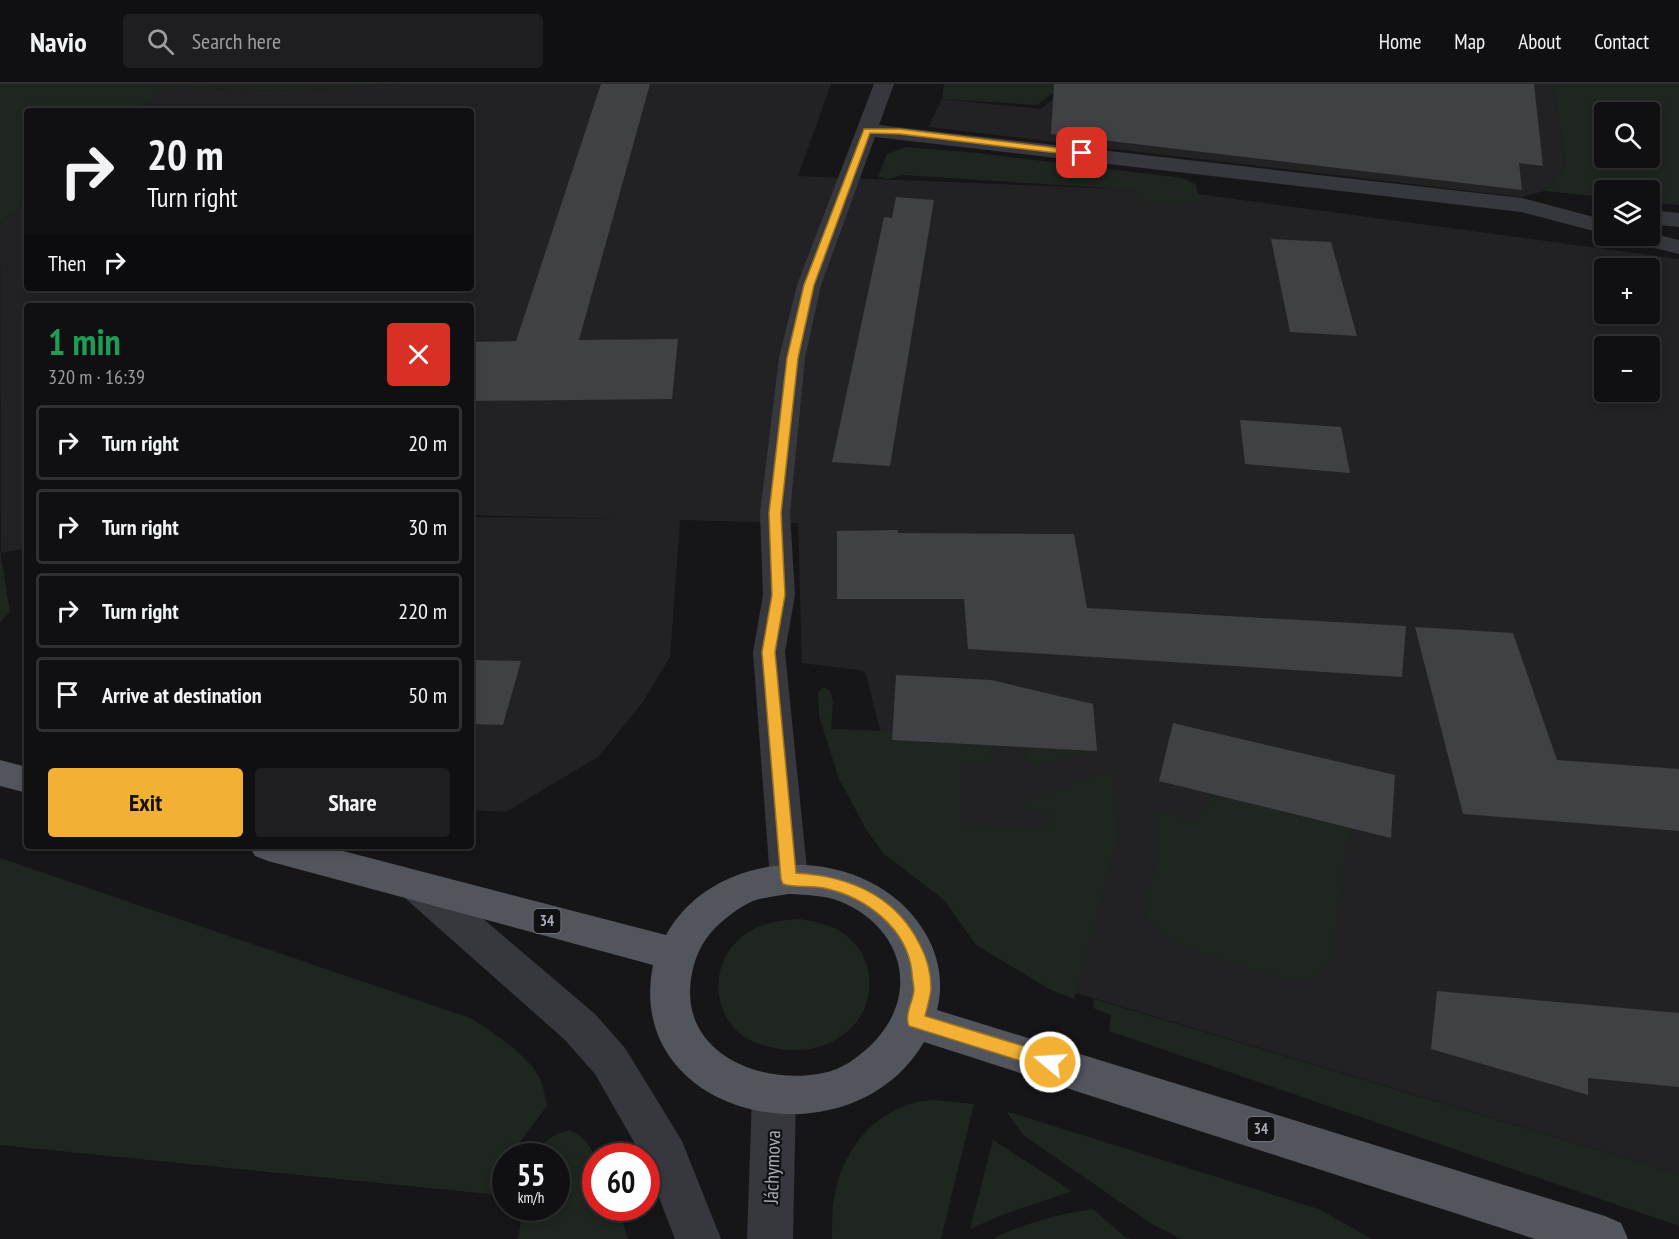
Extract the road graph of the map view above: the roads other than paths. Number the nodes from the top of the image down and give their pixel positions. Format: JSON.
{"nodes":[{"id":1,"x":885,"y":84,"type":"edge"},
{"id":2,"x":867,"y":130,"type":"junction"},
{"id":3,"x":1522,"y":205,"type":"junction"},
{"id":4,"x":1594,"y":212,"type":"edge"},
{"id":5,"x":1660,"y":218,"type":"edge"},
{"id":6,"x":1679,"y":220,"type":"edge"},
{"id":7,"x":1594,"y":224,"type":"edge"},
{"id":8,"x":1660,"y":242,"type":"edge"},
{"id":9,"x":1679,"y":247,"type":"edge"},
{"id":10,"x":0,"y":773,"type":"edge"},
{"id":11,"x":24,"y":779,"type":"edge"},
{"id":12,"x":279,"y":849,"type":"edge"},
{"id":13,"x":789,"y":879,"type":"junction"},
{"id":14,"x":420,"y":888,"type":"junction"},
{"id":15,"x":675,"y":954,"type":"junction"},
{"id":16,"x":915,"y":1021,"type":"junction"},
{"id":17,"x":774,"y":1095,"type":"junction"},
{"id":18,"x":698,"y":1239,"type":"edge"},
{"id":19,"x":770,"y":1239,"type":"edge"},
{"id":20,"x":1605,"y":1239,"type":"edge"}],
"edges":[{"from":1,"to":2,"type":"street"},
{"from":2,"to":3,"type":"street"},
{"from":2,"to":13,"type":"street"},
{"from":3,"to":4,"type":"street"},
{"from":3,"to":7,"type":"street"},
{"from":5,"to":6,"type":"street"},
{"from":8,"to":9,"type":"street"},
{"from":10,"to":11,"type":"main road"},
{"from":12,"to":14,"type":"main road","number":"34"},
{"from":13,"to":15,"type":"main road"},
{"from":13,"to":16,"type":"main road"},
{"from":14,"to":15,"type":"main road","number":"34"},
{"from":14,"to":18,"type":"street"},
{"from":15,"to":17,"type":"main road"},
{"from":16,"to":17,"type":"main road"},
{"from":16,"to":20,"type":"main road","number":"34"},
{"from":17,"to":19,"type":"street","name":"Jáchymova"}]}
